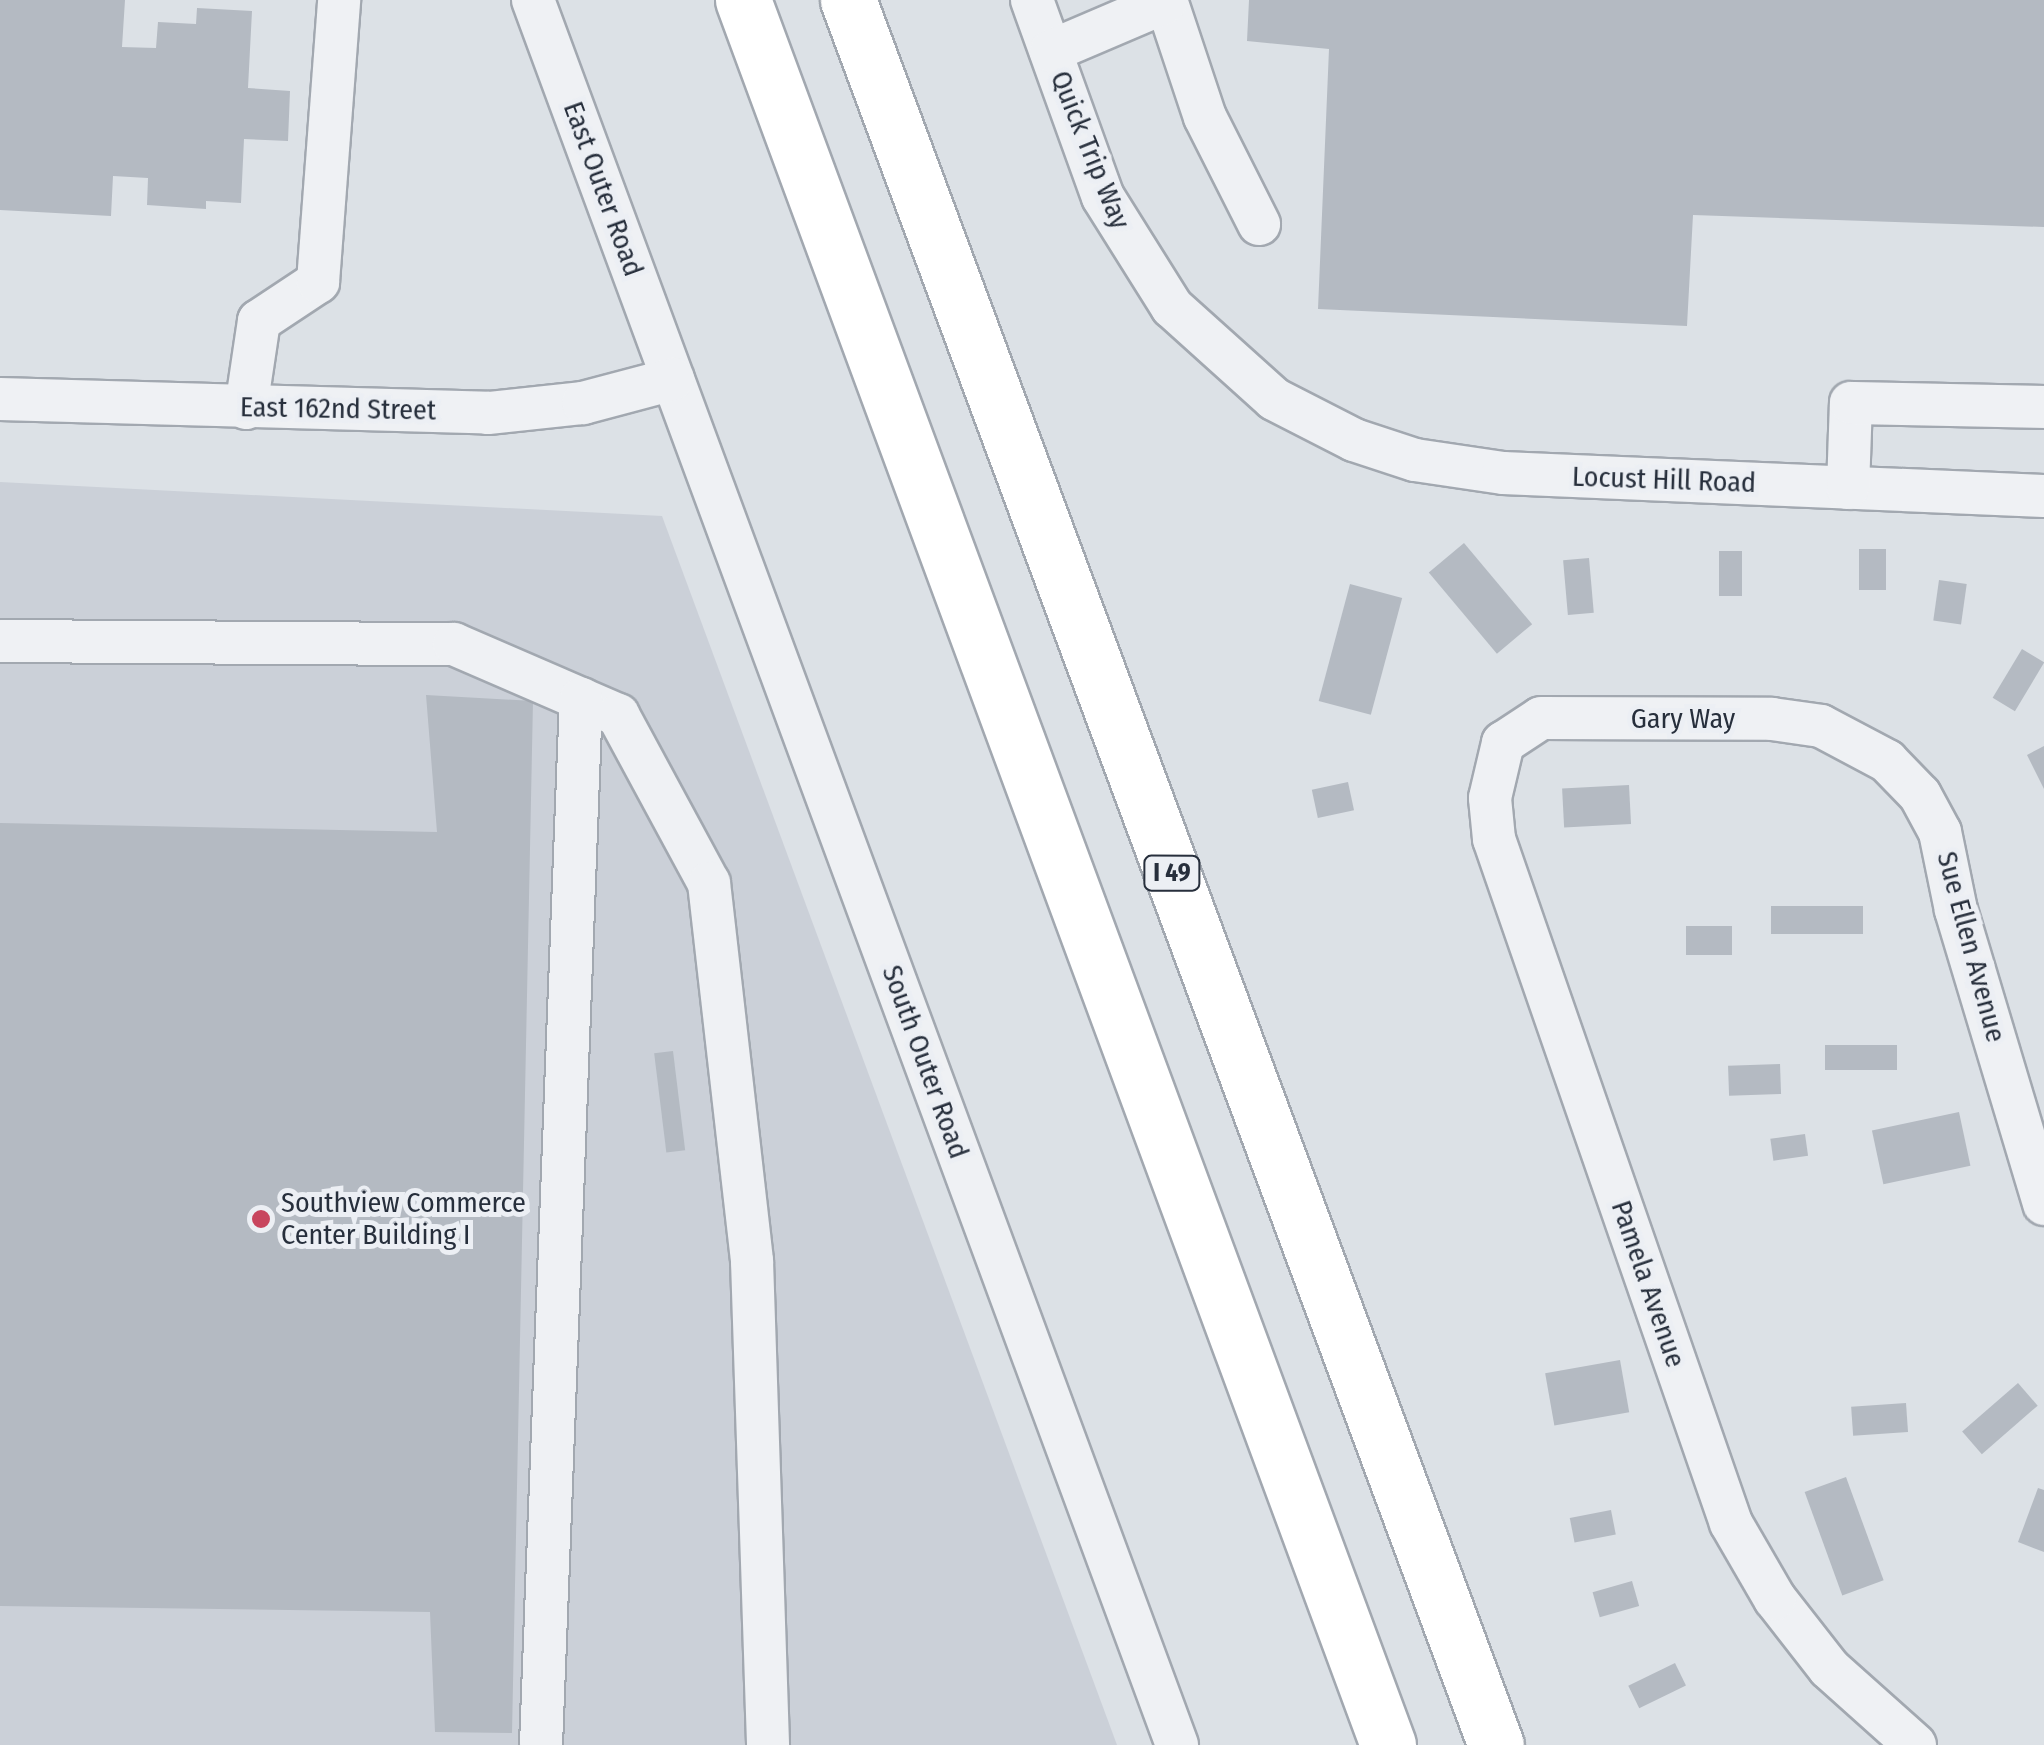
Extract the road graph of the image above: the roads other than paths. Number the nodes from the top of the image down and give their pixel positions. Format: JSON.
{"nodes":[{"id":1,"x":339,"y":0,"type":"edge"},
{"id":2,"x":532,"y":0,"type":"edge"},
{"id":3,"x":744,"y":0,"type":"edge"},
{"id":4,"x":848,"y":0,"type":"edge"},
{"id":5,"x":1032,"y":0,"type":"edge"},
{"id":6,"x":1166,"y":1,"type":"edge"},
{"id":7,"x":1051,"y":51,"type":"junction"},
{"id":8,"x":1259,"y":224,"type":"dead end"},
{"id":9,"x":673,"y":379,"type":"junction"},
{"id":10,"x":0,"y":399,"type":"edge"},
{"id":11,"x":2044,"y":407,"type":"edge"},
{"id":12,"x":246,"y":408,"type":"junction"},
{"id":13,"x":1295,"y":411,"type":"joint"},
{"id":14,"x":1848,"y":488,"type":"junction"},
{"id":15,"x":2044,"y":496,"type":"edge"},
{"id":16,"x":0,"y":641,"type":"edge"},
{"id":17,"x":581,"y":699,"type":"junction"},
{"id":18,"x":1888,"y":761,"type":"joint"},
{"id":19,"x":1493,"y":766,"type":"joint"},
{"id":20,"x":2044,"y":1204,"type":"edge"},
{"id":21,"x":541,"y":1745,"type":"edge"},
{"id":22,"x":768,"y":1745,"type":"edge"},
{"id":23,"x":1177,"y":1745,"type":"edge"},
{"id":24,"x":1388,"y":1745,"type":"edge"},
{"id":25,"x":1496,"y":1745,"type":"edge"},
{"id":26,"x":1914,"y":1745,"type":"edge"}],
"edges":[{"from":1,"to":12,"type":"street"},
{"from":2,"to":9,"type":"street","name":"East Outer Road"},
{"from":3,"to":24,"type":"highway"},
{"from":4,"to":25,"type":"highway","number":"I 49"},
{"from":5,"to":7,"type":"street","name":"Quick Trip Way"},
{"from":6,"to":7,"type":"street"},
{"from":6,"to":8,"type":"street"},
{"from":7,"to":13,"type":"street","name":"Quick Trip Way"},
{"from":9,"to":12,"type":"street","name":"East 162nd Street"},
{"from":9,"to":23,"type":"street","name":"South Outer Road"},
{"from":10,"to":12,"type":"street","name":"East 162nd Street"},
{"from":11,"to":14,"type":"street"},
{"from":13,"to":14,"type":"street","name":"Locust Hill Road"},
{"from":14,"to":15,"type":"street","name":"Locust Hill Road"},
{"from":16,"to":17,"type":"street"},
{"from":17,"to":21,"type":"street"},
{"from":17,"to":22,"type":"street"},
{"from":18,"to":19,"type":"street","name":"Gary Way"},
{"from":18,"to":20,"type":"street","name":"Sue Ellen Avenue"},
{"from":19,"to":26,"type":"street","name":"Pamela Avenue"}]}
